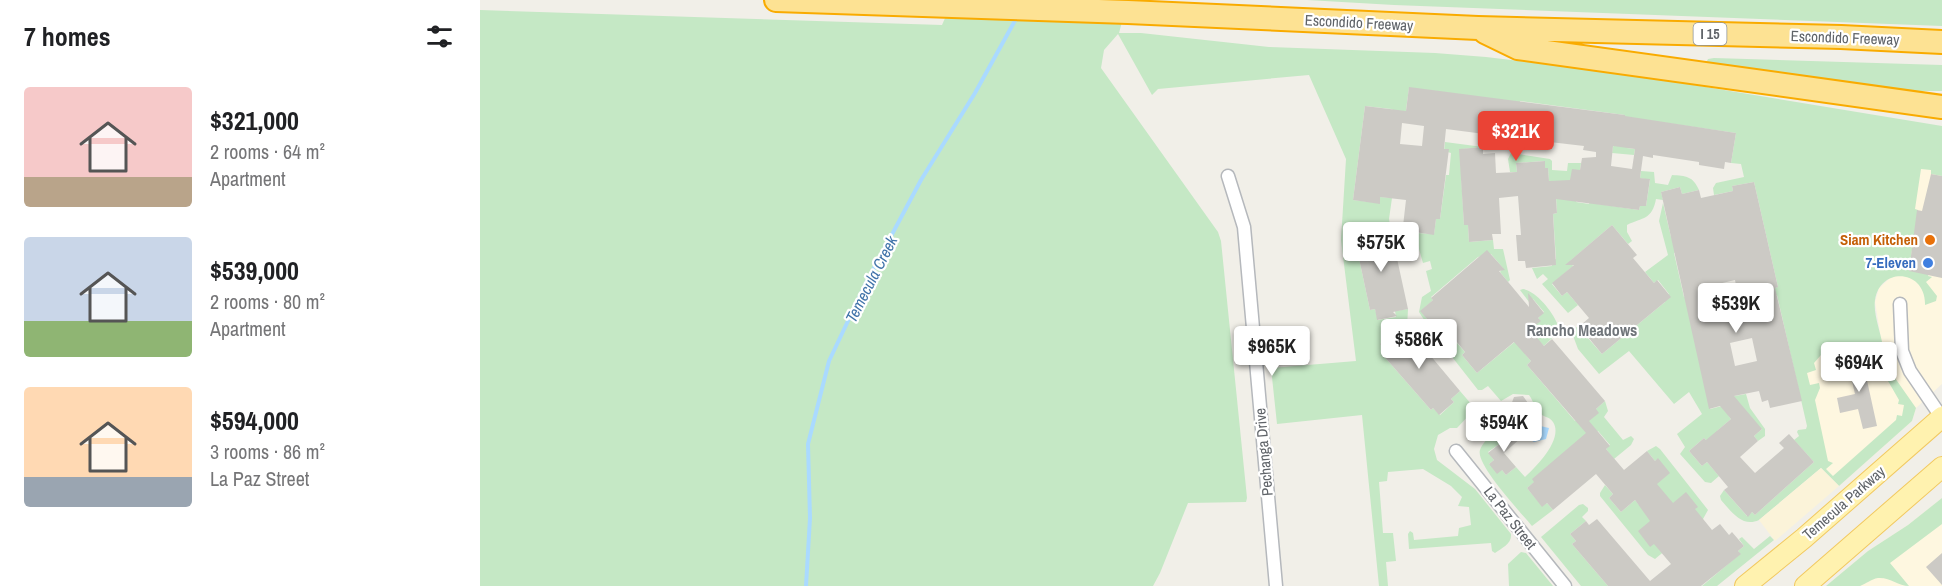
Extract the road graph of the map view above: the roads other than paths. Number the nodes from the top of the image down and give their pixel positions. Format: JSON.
{"nodes":[{"id":1,"x":776,"y":0,"type":"edge"},
{"id":2,"x":1478,"y":28,"type":"junction"},
{"id":3,"x":1942,"y":42,"type":"edge"},
{"id":4,"x":1942,"y":107,"type":"edge"},
{"id":5,"x":1228,"y":176,"type":"dead end"},
{"id":6,"x":1900,"y":304,"type":"dead end"},
{"id":7,"x":1942,"y":418,"type":"edge"},
{"id":8,"x":1456,"y":451,"type":"dead end"},
{"id":9,"x":1942,"y":467,"type":"edge"},
{"id":10,"x":1276,"y":586,"type":"edge"},
{"id":11,"x":1565,"y":586,"type":"edge"},
{"id":12,"x":1745,"y":586,"type":"edge"},
{"id":13,"x":1805,"y":586,"type":"edge"}],
"edges":[{"from":1,"to":2,"type":"highway","name":"Escondido Freeway","number":"I 15"},
{"from":2,"to":3,"type":"highway","name":"Escondido Freeway","number":"I 15"},
{"from":2,"to":4,"type":"highway"},
{"from":5,"to":10,"type":"street","name":"Pechanga Drive"},
{"from":6,"to":7,"type":"street"},
{"from":7,"to":12,"type":"main road","name":"Temecula Parkway"},
{"from":8,"to":11,"type":"street","name":"La Paz Street"},
{"from":9,"to":13,"type":"main road"}]}
